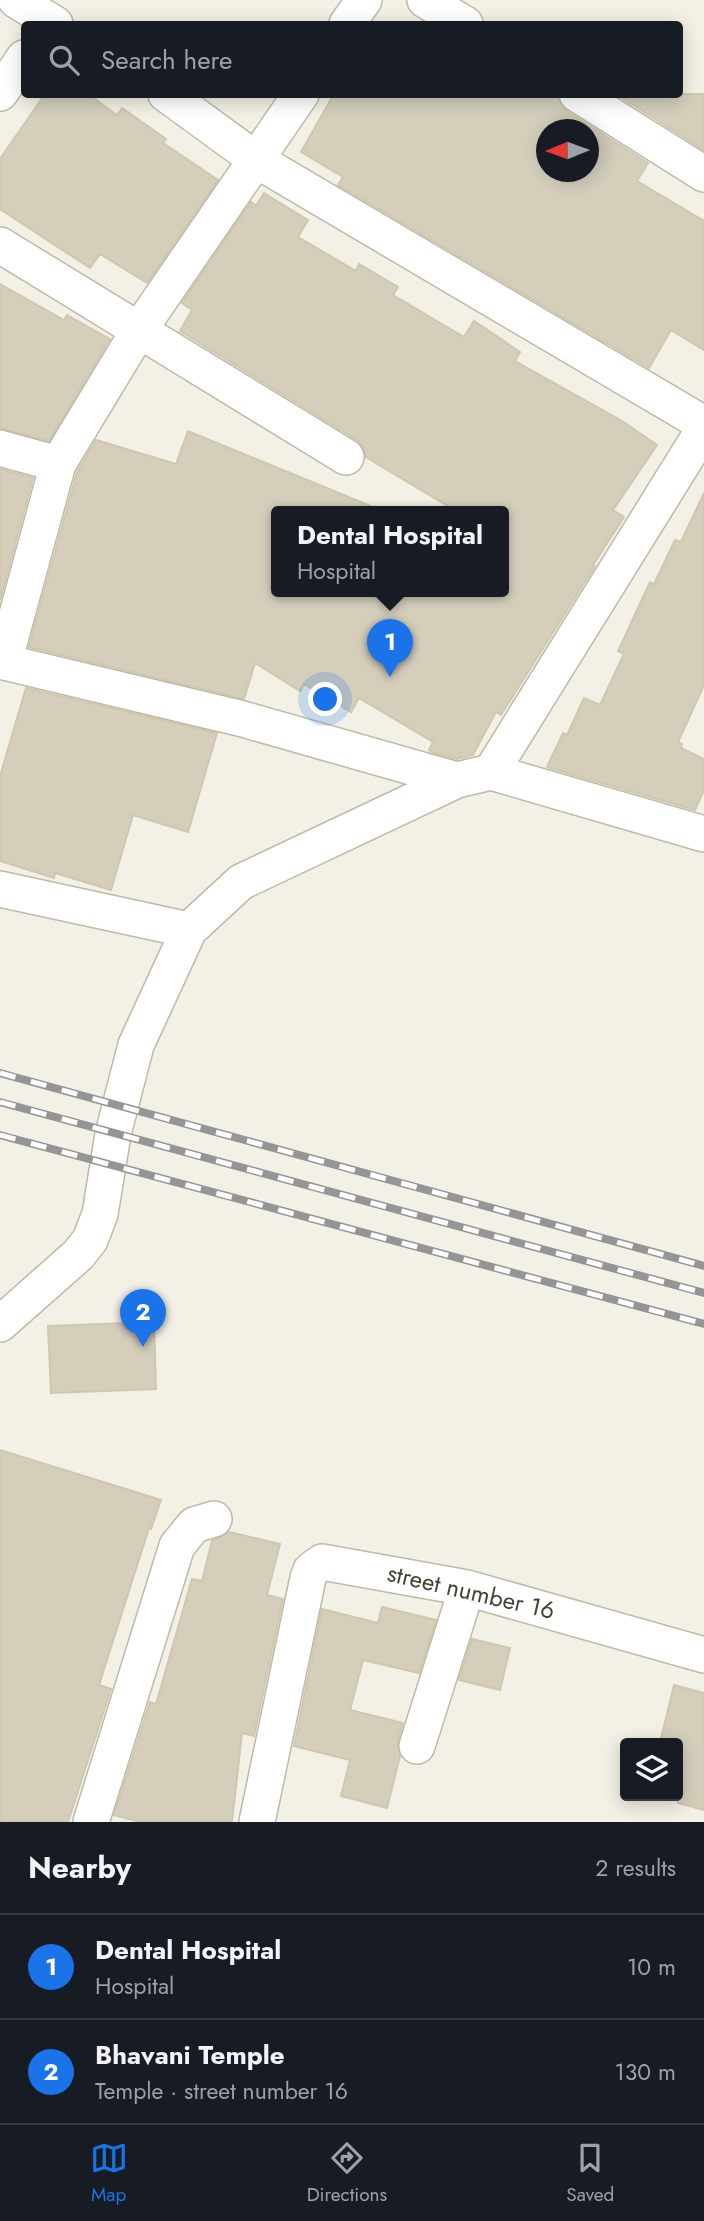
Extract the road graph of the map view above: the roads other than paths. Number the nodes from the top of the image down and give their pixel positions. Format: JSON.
{"nodes":[{"id":1,"x":16,"y":0,"type":"edge"},
{"id":2,"x":364,"y":0,"type":"edge"},
{"id":3,"x":425,"y":0,"type":"edge"},
{"id":4,"x":53,"y":18,"type":"edge"},
{"id":5,"x":349,"y":21,"type":"edge"},
{"id":6,"x":460,"y":21,"type":"edge"},
{"id":7,"x":21,"y":62,"type":"edge"},
{"id":8,"x":0,"y":93,"type":"edge"},
{"id":9,"x":172,"y":98,"type":"edge"},
{"id":10,"x":298,"y":98,"type":"edge"},
{"id":11,"x":583,"y":98,"type":"edge"},
{"id":12,"x":258,"y":160,"type":"junction"},
{"id":13,"x":704,"y":174,"type":"edge"},
{"id":14,"x":0,"y":245,"type":"edge"},
{"id":15,"x":139,"y":330,"type":"junction"},
{"id":16,"x":704,"y":424,"type":"edge"},
{"id":17,"x":704,"y":429,"type":"edge"},
{"id":18,"x":0,"y":448,"type":"edge"},
{"id":19,"x":346,"y":457,"type":"dead end"},
{"id":20,"x":58,"y":464,"type":"junction"},
{"id":21,"x":2,"y":662,"type":"edge"},
{"id":22,"x":491,"y":772,"type":"junction"},
{"id":23,"x":457,"y":780,"type":"junction"},
{"id":24,"x":704,"y":834,"type":"edge"},
{"id":25,"x":0,"y":889,"type":"edge"},
{"id":26,"x":189,"y":930,"type":"junction"},
{"id":27,"x":0,"y":1324,"type":"edge"},
{"id":28,"x":214,"y":1519,"type":"dead end"},
{"id":29,"x":467,"y":1588,"type":"junction"},
{"id":30,"x":704,"y":1655,"type":"edge"},
{"id":31,"x":417,"y":1746,"type":"dead end"},
{"id":32,"x":90,"y":1822,"type":"edge"},
{"id":33,"x":257,"y":1822,"type":"edge"}],
"edges":[{"from":1,"to":4,"type":"street"},
{"from":2,"to":5,"type":"street"},
{"from":3,"to":6,"type":"street"},
{"from":7,"to":8,"type":"street"},
{"from":9,"to":12,"type":"street"},
{"from":10,"to":12,"type":"street"},
{"from":11,"to":13,"type":"street"},
{"from":12,"to":15,"type":"street"},
{"from":12,"to":16,"type":"street"},
{"from":14,"to":15,"type":"street"},
{"from":15,"to":19,"type":"street"},
{"from":15,"to":20,"type":"street"},
{"from":17,"to":22,"type":"street"},
{"from":18,"to":20,"type":"street"},
{"from":20,"to":21,"type":"street"},
{"from":21,"to":23,"type":"street"},
{"from":22,"to":23,"type":"street"},
{"from":22,"to":24,"type":"street"},
{"from":23,"to":26,"type":"street"},
{"from":25,"to":26,"type":"street"},
{"from":26,"to":27,"type":"street"},
{"from":28,"to":32,"type":"street"},
{"from":29,"to":30,"type":"street","name":"street number 16"},
{"from":29,"to":31,"type":"street"},
{"from":29,"to":33,"type":"street","name":"street number 16"}]}
